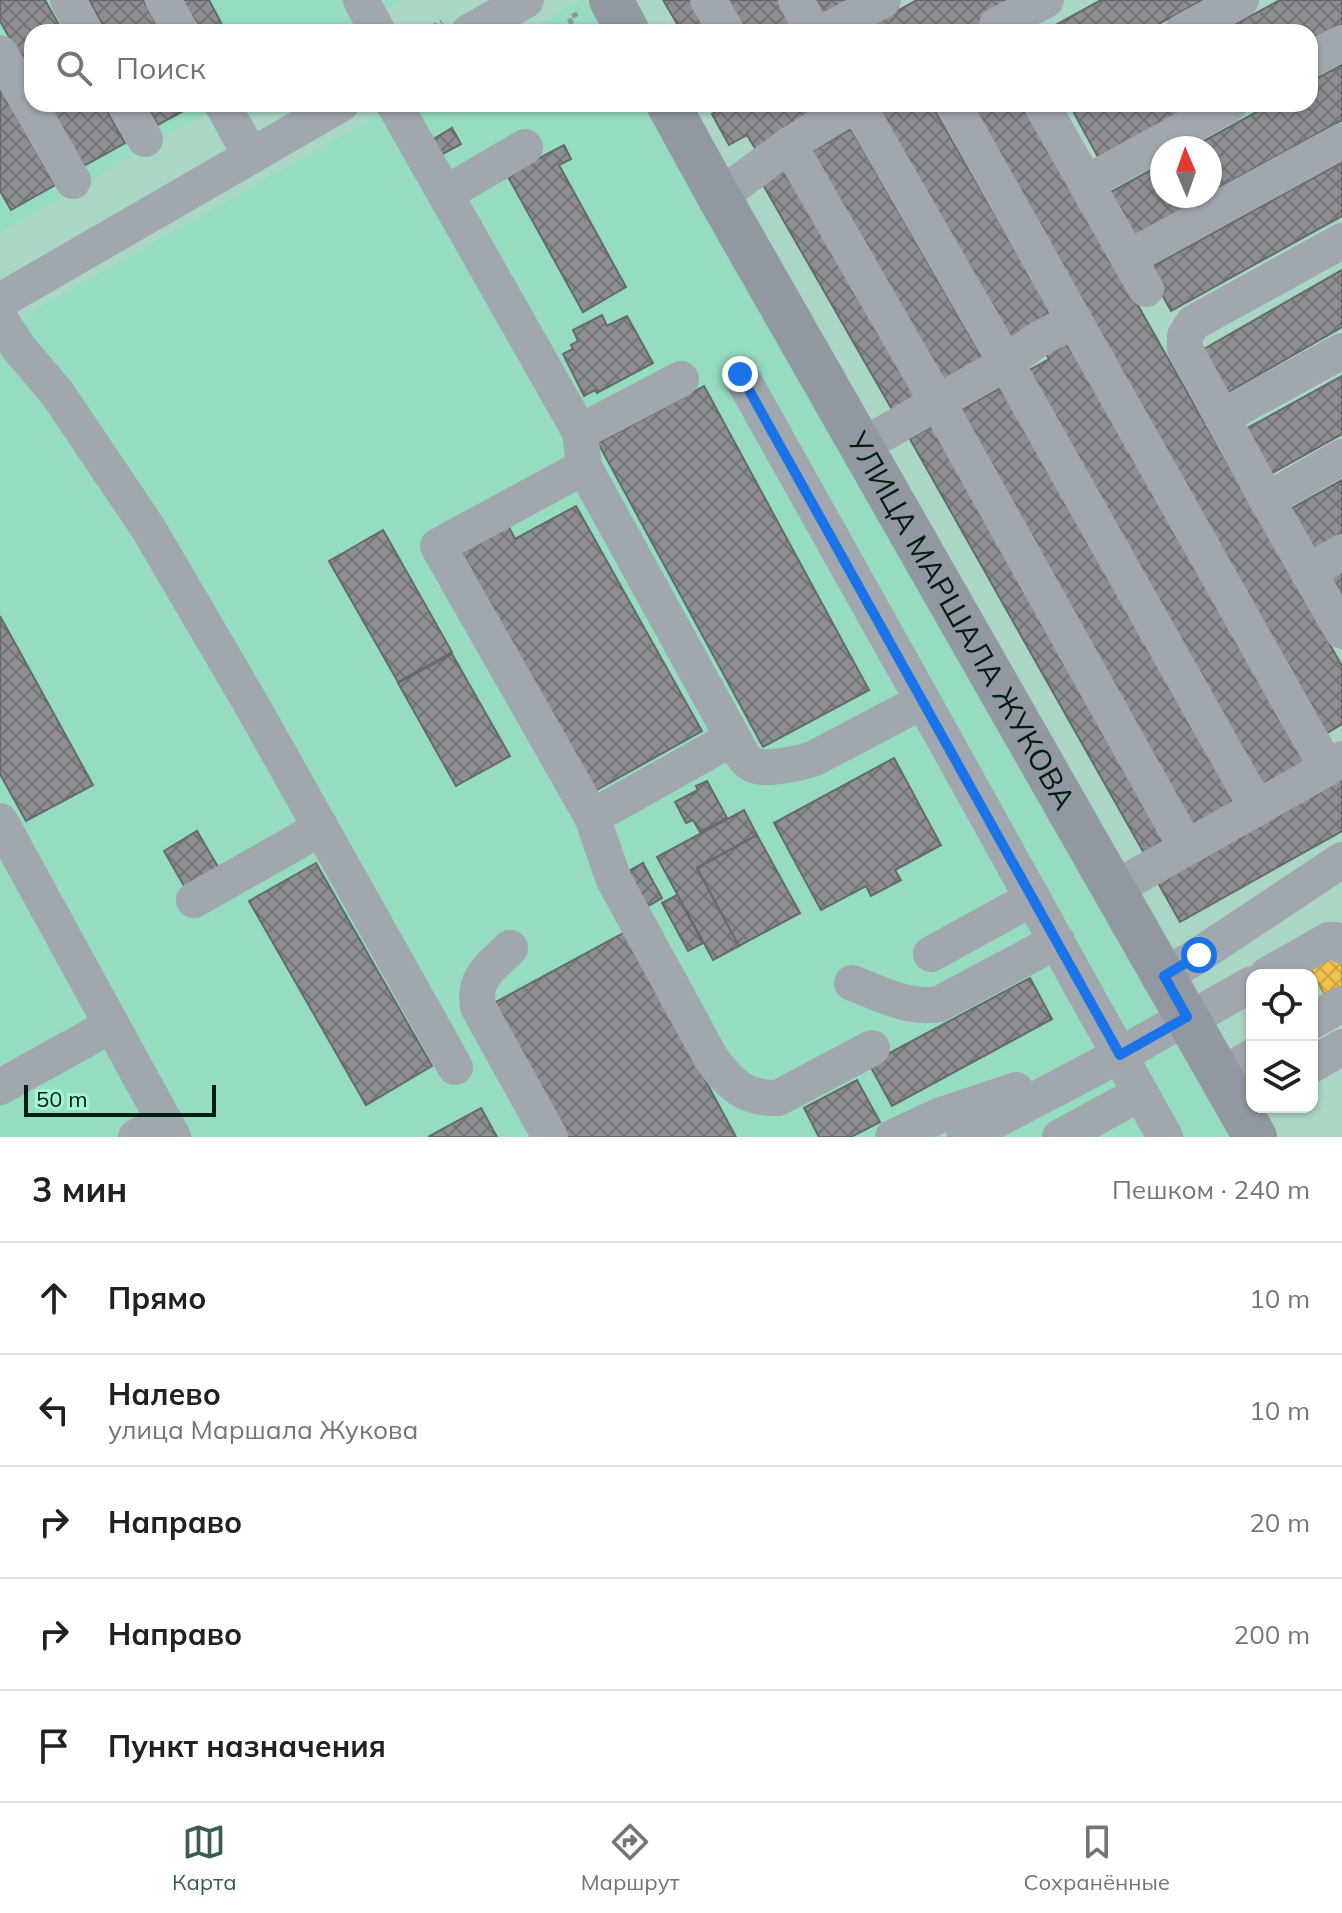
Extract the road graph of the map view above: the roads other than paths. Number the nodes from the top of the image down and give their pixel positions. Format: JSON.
{"nodes":[{"id":1,"x":68,"y":0,"type":"edge"},
{"id":2,"x":163,"y":0,"type":"edge"},
{"id":3,"x":361,"y":0,"type":"edge"},
{"id":4,"x":526,"y":0,"type":"edge"},
{"id":5,"x":708,"y":0,"type":"edge"},
{"id":6,"x":796,"y":0,"type":"edge"},
{"id":7,"x":883,"y":0,"type":"edge"},
{"id":8,"x":1046,"y":0,"type":"edge"},
{"id":9,"x":1241,"y":0,"type":"edge"},
{"id":10,"x":597,"y":5,"type":"edge"},
{"id":11,"x":81,"y":24,"type":"edge"},
{"id":12,"x":176,"y":24,"type":"edge"},
{"id":13,"x":374,"y":24,"type":"edge"},
{"id":14,"x":483,"y":24,"type":"edge"},
{"id":15,"x":619,"y":24,"type":"edge"},
{"id":16,"x":722,"y":24,"type":"edge"},
{"id":17,"x":809,"y":24,"type":"edge"},
{"id":18,"x":840,"y":24,"type":"edge"},
{"id":19,"x":1004,"y":24,"type":"edge"},
{"id":20,"x":1197,"y":24,"type":"edge"},
{"id":21,"x":1342,"y":43,"type":"edge"},
{"id":22,"x":0,"y":53,"type":"edge"},
{"id":23,"x":1318,"y":56,"type":"edge"},
{"id":24,"x":24,"y":95,"type":"edge"},
{"id":25,"x":34,"y":112,"type":"edge"},
{"id":26,"x":130,"y":112,"type":"edge"},
{"id":27,"x":226,"y":112,"type":"edge"},
{"id":28,"x":327,"y":112,"type":"edge"},
{"id":29,"x":399,"y":112,"type":"edge"},
{"id":30,"x":672,"y":112,"type":"edge"},
{"id":31,"x":843,"y":112,"type":"edge"},
{"id":32,"x":861,"y":112,"type":"edge"},
{"id":33,"x":957,"y":112,"type":"edge"},
{"id":34,"x":1048,"y":112,"type":"edge"},
{"id":35,"x":1215,"y":112,"type":"edge"},
{"id":36,"x":145,"y":139,"type":"dead end"},
{"id":37,"x":1342,"y":141,"type":"edge"},
{"id":38,"x":789,"y":145,"type":"junction"},
{"id":39,"x":525,"y":147,"type":"dead end"},
{"id":40,"x":251,"y":156,"type":"junction"},
{"id":41,"x":73,"y":181,"type":"dead end"},
{"id":42,"x":1086,"y":183,"type":"junction"},
{"id":43,"x":445,"y":194,"type":"junction"},
{"id":44,"x":719,"y":197,"type":"junction"},
{"id":45,"x":1342,"y":241,"type":"edge"},
{"id":46,"x":1128,"y":258,"type":"junction"},
{"id":47,"x":1146,"y":289,"type":"dead end"},
{"id":48,"x":0,"y":300,"type":"edge"},
{"id":49,"x":0,"y":319,"type":"edge"},
{"id":50,"x":1074,"y":320,"type":"junction"},
{"id":51,"x":1342,"y":351,"type":"edge"},
{"id":52,"x":1006,"y":363,"type":"junction"},
{"id":53,"x":740,"y":374,"type":"dead end"},
{"id":54,"x":681,"y":379,"type":"dead end"},
{"id":55,"x":938,"y":403,"type":"junction"},
{"id":56,"x":1222,"y":417,"type":"junction"},
{"id":57,"x":862,"y":446,"type":"junction"},
{"id":58,"x":582,"y":450,"type":"junction"},
{"id":59,"x":1342,"y":457,"type":"edge"},
{"id":60,"x":1267,"y":500,"type":"junction"},
{"id":61,"x":1342,"y":552,"type":"edge"},
{"id":62,"x":1308,"y":572,"type":"junction"},
{"id":63,"x":1342,"y":631,"type":"edge"},
{"id":64,"x":923,"y":701,"type":"junction"},
{"id":65,"x":733,"y":738,"type":"junction"},
{"id":66,"x":1334,"y":764,"type":"edge"},
{"id":67,"x":1257,"y":808,"type":"junction"},
{"id":68,"x":592,"y":817,"type":"junction"},
{"id":69,"x":0,"y":821,"type":"edge"},
{"id":70,"x":321,"y":828,"type":"junction"},
{"id":71,"x":1186,"y":847,"type":"junction"},
{"id":72,"x":1342,"y":860,"type":"edge"},
{"id":73,"x":1114,"y":889,"type":"junction"},
{"id":74,"x":1033,"y":898,"type":"junction"},
{"id":75,"x":194,"y":900,"type":"dead end"},
{"id":76,"x":1057,"y":941,"type":"junction"},
{"id":77,"x":1342,"y":946,"type":"edge"},
{"id":78,"x":510,"y":948,"type":"dead end"},
{"id":79,"x":931,"y":954,"type":"dead end"},
{"id":80,"x":1278,"y":969,"type":"edge"},
{"id":81,"x":1164,"y":976,"type":"junction"},
{"id":82,"x":852,"y":983,"type":"dead end"},
{"id":83,"x":1246,"y":987,"type":"edge"},
{"id":84,"x":1342,"y":1004,"type":"edge"},
{"id":85,"x":1188,"y":1018,"type":"junction"},
{"id":86,"x":1318,"y":1018,"type":"edge"},
{"id":87,"x":112,"y":1025,"type":"junction"},
{"id":88,"x":1342,"y":1047,"type":"edge"},
{"id":89,"x":872,"y":1048,"type":"dead end"},
{"id":90,"x":1120,"y":1055,"type":"junction"},
{"id":91,"x":1318,"y":1061,"type":"edge"},
{"id":92,"x":1236,"y":1066,"type":"edge"},
{"id":93,"x":455,"y":1067,"type":"dead end"},
{"id":94,"x":0,"y":1087,"type":"edge"},
{"id":95,"x":1141,"y":1093,"type":"junction"},
{"id":96,"x":1252,"y":1121,"type":"edge"},
{"id":97,"x":158,"y":1132,"type":"edge"},
{"id":98,"x":550,"y":1137,"type":"edge"},
{"id":99,"x":893,"y":1137,"type":"edge"},
{"id":100,"x":964,"y":1137,"type":"edge"},
{"id":101,"x":1060,"y":1137,"type":"edge"},
{"id":102,"x":1165,"y":1137,"type":"edge"}],
"edges":[{"from":1,"to":11,"type":"street"},
{"from":2,"to":12,"type":"street"},
{"from":3,"to":13,"type":"street"},
{"from":4,"to":14,"type":"street"},
{"from":5,"to":16,"type":"street"},
{"from":6,"to":17,"type":"street"},
{"from":7,"to":18,"type":"street"},
{"from":8,"to":19,"type":"street"},
{"from":9,"to":20,"type":"street"},
{"from":10,"to":15,"type":"main road"},
{"from":21,"to":23,"type":"street"},
{"from":22,"to":24,"type":"street"},
{"from":25,"to":41,"type":"street"},
{"from":26,"to":36,"type":"street"},
{"from":27,"to":40,"type":"street"},
{"from":28,"to":40,"type":"street"},
{"from":29,"to":43,"type":"street"},
{"from":30,"to":44,"type":"main road","name":"УЛИЦА МАРШАЛА ЖУКОВА"},
{"from":31,"to":38,"type":"street"},
{"from":32,"to":52,"type":"street"},
{"from":33,"to":50,"type":"street"},
{"from":34,"to":42,"type":"street"},
{"from":35,"to":42,"type":"street"},
{"from":37,"to":46,"type":"street"},
{"from":38,"to":44,"type":"street"},
{"from":38,"to":55,"type":"street"},
{"from":39,"to":43,"type":"street"},
{"from":40,"to":48,"type":"street"},
{"from":42,"to":46,"type":"street"},
{"from":43,"to":58,"type":"street"},
{"from":44,"to":57,"type":"main road","name":"УЛИЦА МАРШАЛА ЖУКОВА"},
{"from":45,"to":56,"type":"street"},
{"from":46,"to":47,"type":"street"},
{"from":49,"to":70,"type":"street"},
{"from":50,"to":52,"type":"street"},
{"from":50,"to":66,"type":"street"},
{"from":51,"to":56,"type":"street"},
{"from":52,"to":55,"type":"street"},
{"from":52,"to":67,"type":"street"},
{"from":53,"to":64,"type":"street"},
{"from":54,"to":58,"type":"street"},
{"from":55,"to":57,"type":"street"},
{"from":55,"to":71,"type":"street"},
{"from":56,"to":60,"type":"street"},
{"from":57,"to":73,"type":"main road","name":"УЛИЦА МАРШАЛА ЖУКОВА"},
{"from":58,"to":65,"type":"street"},
{"from":58,"to":68,"type":"street"},
{"from":59,"to":60,"type":"street"},
{"from":60,"to":62,"type":"street"},
{"from":61,"to":62,"type":"street"},
{"from":62,"to":63,"type":"street"},
{"from":64,"to":65,"type":"street"},
{"from":64,"to":74,"type":"street"},
{"from":65,"to":68,"type":"street"},
{"from":66,"to":67,"type":"street"},
{"from":67,"to":71,"type":"street"},
{"from":68,"to":89,"type":"street"},
{"from":69,"to":87,"type":"street"},
{"from":70,"to":75,"type":"street"},
{"from":70,"to":93,"type":"street"},
{"from":71,"to":73,"type":"street"},
{"from":72,"to":81,"type":"street"},
{"from":73,"to":81,"type":"main road","name":"УЛИЦА МАРШАЛА ЖУКОВА"},
{"from":74,"to":76,"type":"street"},
{"from":74,"to":79,"type":"street"},
{"from":76,"to":82,"type":"street"},
{"from":76,"to":90,"type":"street"},
{"from":77,"to":80,"type":"street"},
{"from":78,"to":98,"type":"street"},
{"from":81,"to":85,"type":"main road","name":"УЛИЦА МАРШАЛА ЖУКОВА"},
{"from":83,"to":85,"type":"street"},
{"from":84,"to":86,"type":"street"},
{"from":85,"to":90,"type":"street"},
{"from":85,"to":92,"type":"main road","name":"УЛИЦА МАРШАЛА ЖУКОВА"},
{"from":87,"to":94,"type":"street"},
{"from":87,"to":97,"type":"street"},
{"from":88,"to":91,"type":"street"},
{"from":90,"to":95,"type":"street"},
{"from":90,"to":99,"type":"street"},
{"from":90,"to":100,"type":"street"},
{"from":92,"to":96,"type":"main road","name":"УЛИЦА МАРШАЛА ЖУКОВА"},
{"from":95,"to":101,"type":"street"},
{"from":95,"to":102,"type":"street"}]}
